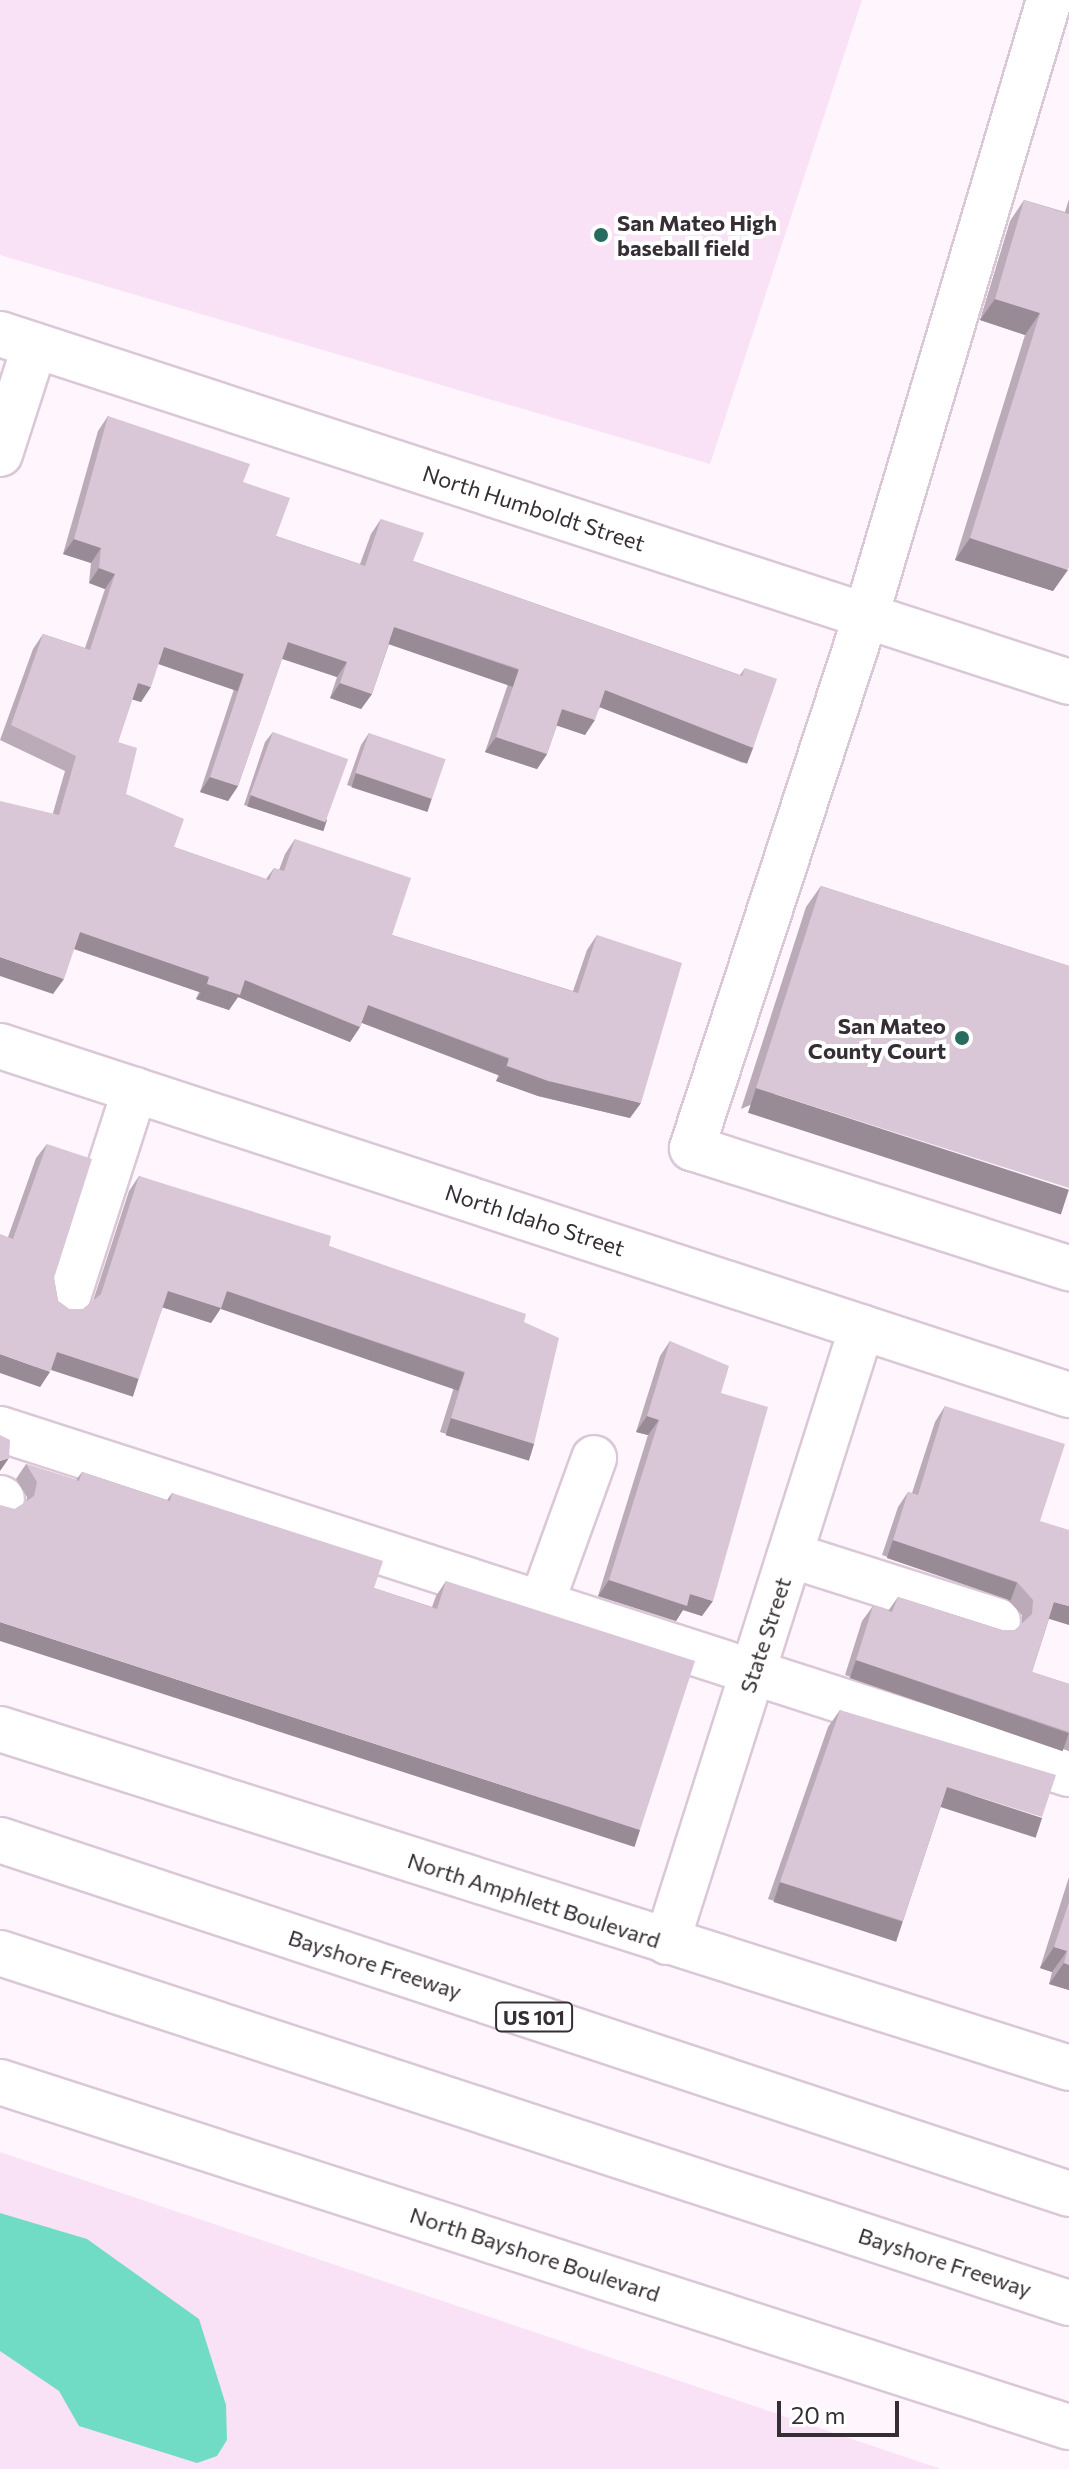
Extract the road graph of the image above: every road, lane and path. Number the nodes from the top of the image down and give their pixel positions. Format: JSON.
{"nodes":[{"id":1,"x":1049,"y":0,"type":"edge"},
{"id":2,"x":18,"y":339,"type":"edge"},
{"id":3,"x":0,"y":454,"type":"edge"},
{"id":4,"x":866,"y":616,"type":"junction"},
{"id":5,"x":1069,"y":682,"type":"edge"},
{"id":6,"x":0,"y":1046,"type":"edge"},
{"id":7,"x":135,"y":1090,"type":"junction"},
{"id":8,"x":1069,"y":1268,"type":"edge"},
{"id":9,"x":67,"y":1300,"type":"dead end"},
{"id":10,"x":862,"y":1327,"type":"junction"},
{"id":11,"x":1069,"y":1395,"type":"edge"},
{"id":12,"x":0,"y":1429,"type":"edge"},
{"id":13,"x":594,"y":1458,"type":"dead end"},
{"id":14,"x":790,"y":1555,"type":"junction"},
{"id":15,"x":542,"y":1602,"type":"junction"},
{"id":16,"x":998,"y":1621,"type":"dead end"},
{"id":17,"x":754,"y":1670,"type":"junction"},
{"id":18,"x":0,"y":1729,"type":"edge"},
{"id":19,"x":1069,"y":1774,"type":"edge"},
{"id":20,"x":0,"y":1840,"type":"edge"},
{"id":21,"x":667,"y":1942,"type":"junction"},
{"id":22,"x":0,"y":1953,"type":"edge"},
{"id":23,"x":1069,"y":2068,"type":"edge"},
{"id":24,"x":0,"y":2082,"type":"edge"},
{"id":25,"x":1069,"y":2194,"type":"edge"},
{"id":26,"x":1069,"y":2303,"type":"edge"},
{"id":27,"x":1069,"y":2427,"type":"edge"}],
"edges":[{"from":1,"to":4,"type":"main road"},
{"from":2,"to":3,"type":"main road"},
{"from":2,"to":4,"type":"main road","name":"North Humboldt Street"},
{"from":4,"to":5,"type":"main road","name":"North Humboldt Street"},
{"from":4,"to":8,"type":"main road"},
{"from":6,"to":7,"type":"main road","name":"North Idaho Street"},
{"from":7,"to":9,"type":"main road"},
{"from":7,"to":10,"type":"main road","name":"North Idaho Street"},
{"from":10,"to":11,"type":"main road","name":"North Idaho Street"},
{"from":10,"to":14,"type":"main road","name":"State Street"},
{"from":12,"to":15,"type":"main road"},
{"from":13,"to":15,"type":"main road"},
{"from":14,"to":16,"type":"main road"},
{"from":14,"to":17,"type":"main road","name":"State Street"},
{"from":15,"to":17,"type":"main road"},
{"from":17,"to":19,"type":"main road"},
{"from":17,"to":21,"type":"main road","name":"State Street"},
{"from":18,"to":21,"type":"main road","name":"North Amphlett Boulevard"},
{"from":20,"to":25,"type":"main road","name":"Bayshore Freeway","number":"US 101"},
{"from":21,"to":23,"type":"main road","name":"North Amphlett Boulevard"},
{"from":22,"to":26,"type":"main road","name":"Bayshore Freeway"},
{"from":24,"to":27,"type":"main road","name":"North Bayshore Boulevard"}]}
